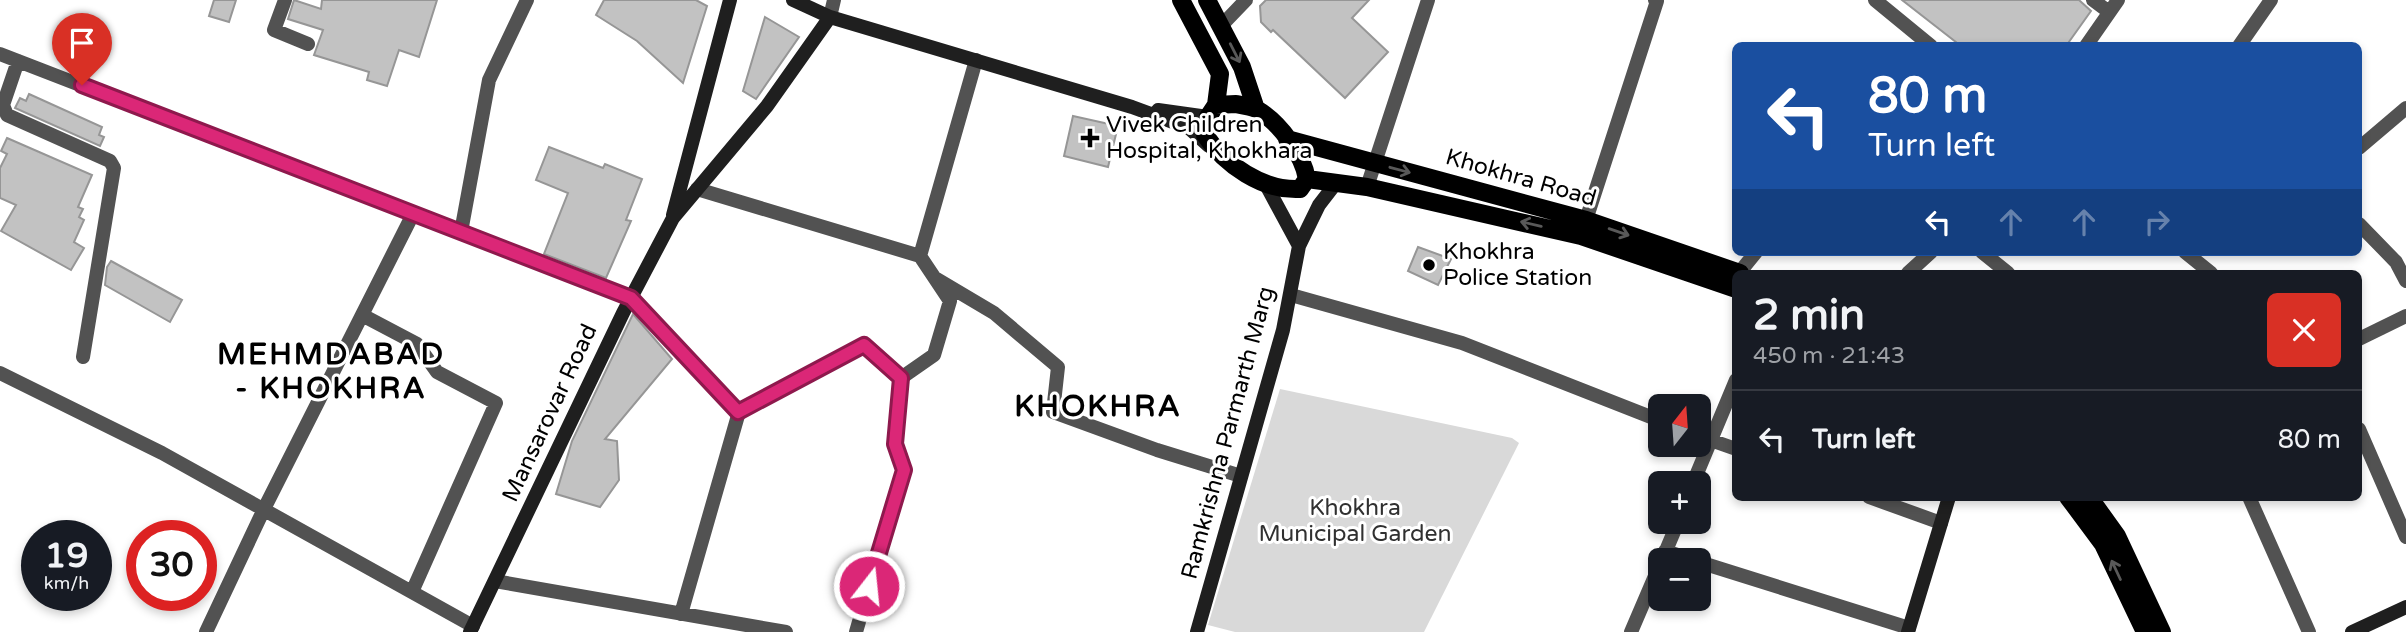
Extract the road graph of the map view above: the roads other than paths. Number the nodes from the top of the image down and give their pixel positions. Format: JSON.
{"nodes":[{"id":1,"x":285,"y":0,"type":"edge"},
{"id":2,"x":527,"y":0,"type":"edge"},
{"id":3,"x":730,"y":0,"type":"edge"},
{"id":4,"x":793,"y":0,"type":"edge"},
{"id":5,"x":834,"y":0,"type":"edge"},
{"id":6,"x":1181,"y":0,"type":"edge"},
{"id":7,"x":1246,"y":0,"type":"edge"},
{"id":8,"x":1428,"y":0,"type":"edge"},
{"id":9,"x":1655,"y":0,"type":"edge"},
{"id":10,"x":1875,"y":0,"type":"edge"},
{"id":11,"x":2092,"y":0,"type":"edge"},
{"id":12,"x":2118,"y":0,"type":"edge"},
{"id":13,"x":2271,"y":0,"type":"edge"},
{"id":14,"x":1216,"y":9,"type":"edge"},
{"id":15,"x":2109,"y":12,"type":"junction"},
{"id":16,"x":830,"y":17,"type":"junction"},
{"id":17,"x":1926,"y":42,"type":"edge"},
{"id":18,"x":2088,"y":42,"type":"edge"},
{"id":19,"x":2242,"y":42,"type":"edge"},
{"id":20,"x":308,"y":44,"type":"dead end"},
{"id":21,"x":0,"y":54,"type":"edge"},
{"id":22,"x":976,"y":60,"type":"junction"},
{"id":23,"x":18,"y":61,"type":"junction"},
{"id":24,"x":1132,"y":107,"type":"junction"},
{"id":25,"x":2406,"y":108,"type":"edge"},
{"id":26,"x":1256,"y":109,"type":"junction"},
{"id":27,"x":1212,"y":111,"type":"junction"},
{"id":28,"x":1287,"y":139,"type":"junction"},
{"id":29,"x":2362,"y":145,"type":"edge"},
{"id":30,"x":1217,"y":153,"type":"junction"},
{"id":31,"x":1374,"y":163,"type":"junction"},
{"id":32,"x":1307,"y":179,"type":"junction"},
{"id":33,"x":1265,"y":183,"type":"junction"},
{"id":34,"x":1336,"y":183,"type":"junction"},
{"id":35,"x":1367,"y":187,"type":"junction"},
{"id":36,"x":698,"y":189,"type":"junction"},
{"id":37,"x":413,"y":214,"type":"junction"},
{"id":38,"x":673,"y":218,"type":"junction"},
{"id":39,"x":1586,"y":220,"type":"junction"},
{"id":40,"x":2362,"y":227,"type":"edge"},
{"id":41,"x":461,"y":232,"type":"junction"},
{"id":42,"x":1299,"y":246,"type":"junction"},
{"id":43,"x":920,"y":256,"type":"junction"},
{"id":44,"x":1753,"y":256,"type":"edge"},
{"id":45,"x":1927,"y":256,"type":"edge"},
{"id":46,"x":1987,"y":256,"type":"edge"},
{"id":47,"x":2190,"y":256,"type":"edge"},
{"id":48,"x":1741,"y":270,"type":"edge"},
{"id":49,"x":1911,"y":270,"type":"edge"},
{"id":50,"x":2004,"y":270,"type":"edge"},
{"id":51,"x":2207,"y":270,"type":"edge"},
{"id":52,"x":1732,"y":271,"type":"edge"},
{"id":53,"x":935,"y":278,"type":"junction"},
{"id":54,"x":2406,"y":281,"type":"edge"},
{"id":55,"x":1732,"y":288,"type":"edge"},
{"id":56,"x":1291,"y":295,"type":"junction"},
{"id":57,"x":631,"y":298,"type":"junction"},
{"id":58,"x":362,"y":315,"type":"junction"},
{"id":59,"x":2406,"y":316,"type":"edge"},
{"id":60,"x":2362,"y":338,"type":"edge"},
{"id":61,"x":83,"y":357,"type":"dead end"},
{"id":62,"x":0,"y":373,"type":"edge"},
{"id":63,"x":901,"y":378,"type":"junction"},
{"id":64,"x":1732,"y":387,"type":"edge"},
{"id":65,"x":738,"y":412,"type":"junction"},
{"id":66,"x":1648,"y":416,"type":"edge"},
{"id":67,"x":1712,"y":425,"type":"edge"},
{"id":68,"x":2362,"y":436,"type":"edge"},
{"id":69,"x":1712,"y":440,"type":"edge"},
{"id":70,"x":1732,"y":448,"type":"edge"},
{"id":71,"x":1241,"y":476,"type":"junction"},
{"id":72,"x":1880,"y":501,"type":"edge"},
{"id":73,"x":1948,"y":501,"type":"edge"},
{"id":74,"x":2071,"y":501,"type":"edge"},
{"id":75,"x":2092,"y":501,"type":"edge"},
{"id":76,"x":2251,"y":501,"type":"edge"},
{"id":77,"x":264,"y":509,"type":"junction"},
{"id":78,"x":1941,"y":523,"type":"junction"},
{"id":79,"x":2406,"y":537,"type":"edge"},
{"id":80,"x":1711,"y":566,"type":"edge"},
{"id":81,"x":495,"y":581,"type":"junction"},
{"id":82,"x":1648,"y":591,"type":"edge"},
{"id":83,"x":412,"y":592,"type":"junction"},
{"id":84,"x":2406,"y":607,"type":"edge"},
{"id":85,"x":681,"y":614,"type":"junction"},
{"id":86,"x":472,"y":629,"type":"edge"},
{"id":87,"x":1909,"y":630,"type":"edge"},
{"id":88,"x":2159,"y":630,"type":"edge"},
{"id":89,"x":206,"y":632,"type":"edge"},
{"id":90,"x":786,"y":632,"type":"edge"},
{"id":91,"x":856,"y":632,"type":"edge"},
{"id":92,"x":1197,"y":632,"type":"edge"},
{"id":93,"x":1631,"y":632,"type":"edge"},
{"id":94,"x":2309,"y":632,"type":"edge"},
{"id":95,"x":2352,"y":632,"type":"edge"}],
"edges":[{"from":1,"to":20,"type":"street"},
{"from":2,"to":41,"type":"street"},
{"from":3,"to":38,"type":"street"},
{"from":4,"to":16,"type":"street"},
{"from":5,"to":16,"type":"street"},
{"from":6,"to":27,"type":"main road"},
{"from":7,"to":14,"type":"street"},
{"from":8,"to":31,"type":"street"},
{"from":9,"to":39,"type":"street"},
{"from":10,"to":17,"type":"street"},
{"from":11,"to":15,"type":"street"},
{"from":12,"to":15,"type":"street"},
{"from":13,"to":19,"type":"street"},
{"from":14,"to":26,"type":"main road","one_way":true},
{"from":15,"to":18,"type":"street"},
{"from":16,"to":22,"type":"street"},
{"from":16,"to":36,"type":"street","name":"Mansarovar Road"},
{"from":21,"to":23,"type":"street"},
{"from":22,"to":24,"type":"street"},
{"from":22,"to":43,"type":"street"},
{"from":23,"to":37,"type":"street"},
{"from":23,"to":61,"type":"street"},
{"from":24,"to":27,"type":"street"},
{"from":24,"to":30,"type":"street"},
{"from":25,"to":29,"type":"street"},
{"from":26,"to":27,"type":"main road"},
{"from":26,"to":28,"type":"main road"},
{"from":27,"to":30,"type":"main road"},
{"from":28,"to":31,"type":"main road","name":"Khokhra Road"},
{"from":28,"to":32,"type":"main road"},
{"from":30,"to":33,"type":"main road"},
{"from":31,"to":35,"type":"street"},
{"from":31,"to":39,"type":"main road","name":"Khokhra Road","one_way":true},
{"from":32,"to":33,"type":"main road"},
{"from":32,"to":34,"type":"main road","name":"Khokhra Road"},
{"from":33,"to":42,"type":"street"},
{"from":34,"to":35,"type":"main road","name":"Khokhra Road"},
{"from":34,"to":42,"type":"street","name":"Ramkrishna Parmarth Marg"},
{"from":55,"to":35,"type":"main road","name":"Khokhra Road","one_way":true},
{"from":36,"to":38,"type":"street","name":"Mansarovar Road"},
{"from":36,"to":43,"type":"street"},
{"from":37,"to":41,"type":"street"},
{"from":37,"to":58,"type":"street"},
{"from":38,"to":57,"type":"street","name":"Mansarovar Road"},
{"from":39,"to":52,"type":"main road","name":"Khokhra Road","one_way":true},
{"from":40,"to":54,"type":"street"},
{"from":41,"to":57,"type":"street"},
{"from":42,"to":56,"type":"street","name":"Ramkrishna Parmarth Marg"},
{"from":43,"to":53,"type":"street"},
{"from":44,"to":48,"type":"street"},
{"from":45,"to":49,"type":"street"},
{"from":46,"to":50,"type":"street"},
{"from":47,"to":51,"type":"street"},
{"from":53,"to":63,"type":"street"},
{"from":53,"to":71,"type":"street"},
{"from":56,"to":66,"type":"street"},
{"from":56,"to":71,"type":"street","name":"Ramkrishna Parmarth Marg"},
{"from":57,"to":65,"type":"street"},
{"from":57,"to":81,"type":"street","name":"Mansarovar Road"},
{"from":58,"to":77,"type":"street"},
{"from":58,"to":83,"type":"street"},
{"from":59,"to":60,"type":"street"},
{"from":62,"to":77,"type":"street"},
{"from":63,"to":65,"type":"street"},
{"from":63,"to":91,"type":"street"},
{"from":64,"to":67,"type":"street"},
{"from":65,"to":85,"type":"street"},
{"from":68,"to":79,"type":"street"},
{"from":69,"to":70,"type":"street"},
{"from":71,"to":92,"type":"street","name":"Ramkrishna Parmarth Marg"},
{"from":72,"to":78,"type":"street"},
{"from":73,"to":78,"type":"street"},
{"from":88,"to":74,"type":"main road","one_way":true},
{"from":75,"to":88,"type":"main road"},
{"from":76,"to":94,"type":"street"},
{"from":77,"to":83,"type":"street"},
{"from":77,"to":89,"type":"street"},
{"from":78,"to":87,"type":"street"},
{"from":80,"to":87,"type":"street"},
{"from":81,"to":85,"type":"street"},
{"from":81,"to":86,"type":"street","name":"Mansarovar Road"},
{"from":82,"to":93,"type":"street"},
{"from":83,"to":86,"type":"street"},
{"from":84,"to":95,"type":"street"},
{"from":85,"to":90,"type":"street"}]}
